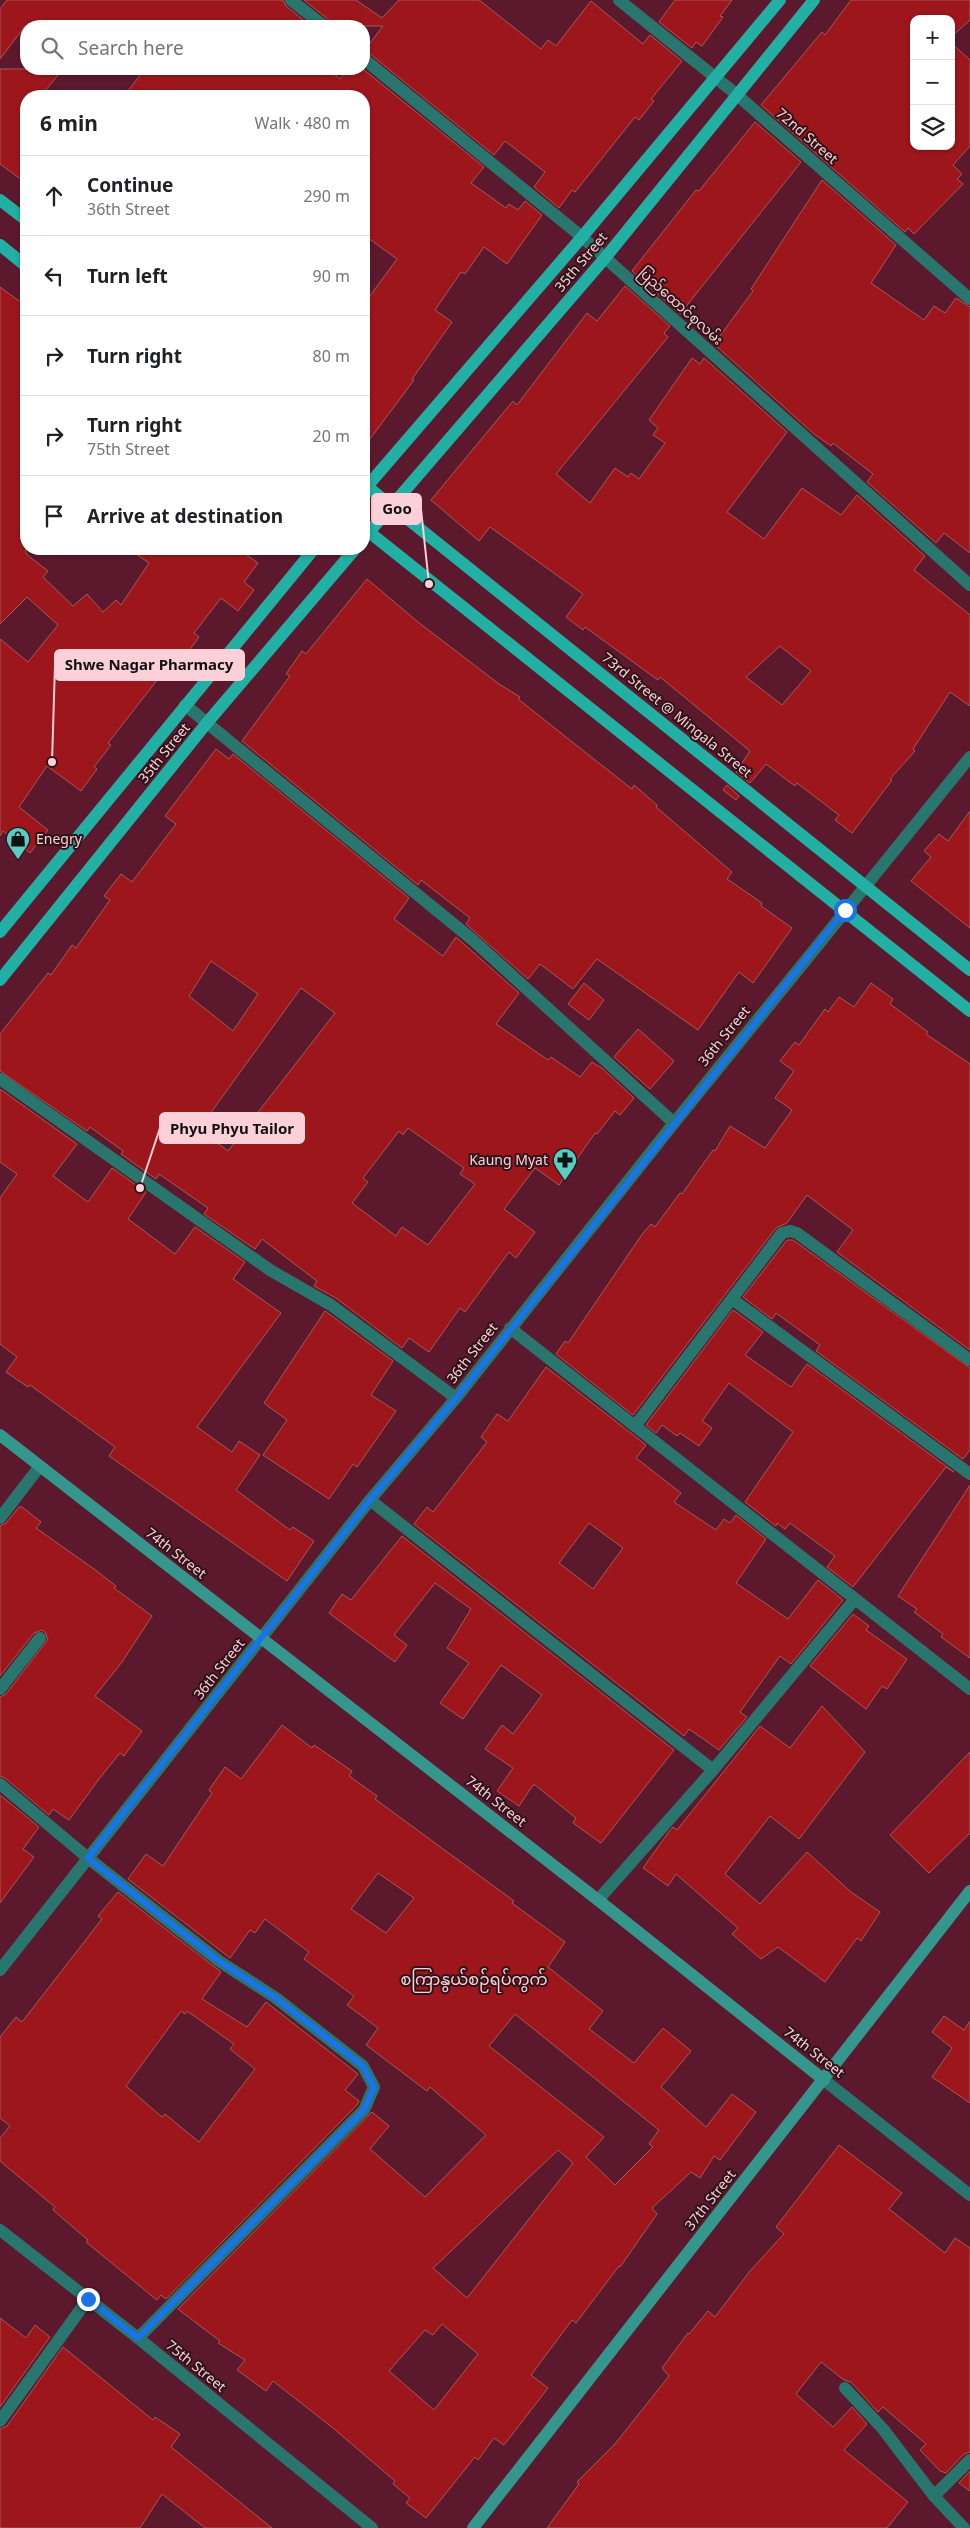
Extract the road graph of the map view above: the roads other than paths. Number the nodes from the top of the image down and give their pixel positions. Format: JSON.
{"nodes":[{"id":1,"x":291,"y":0,"type":"edge"},
{"id":2,"x":619,"y":0,"type":"edge"},
{"id":3,"x":780,"y":0,"type":"edge"},
{"id":4,"x":814,"y":0,"type":"edge"},
{"id":5,"x":316,"y":20,"type":"edge"},
{"id":6,"x":370,"y":64,"type":"edge"},
{"id":7,"x":716,"y":77,"type":"junction"},
{"id":8,"x":736,"y":94,"type":"junction"},
{"id":9,"x":0,"y":200,"type":"edge"},
{"id":10,"x":20,"y":215,"type":"edge"},
{"id":11,"x":582,"y":237,"type":"junction"},
{"id":12,"x":0,"y":246,"type":"edge"},
{"id":13,"x":605,"y":258,"type":"junction"},
{"id":14,"x":20,"y":261,"type":"edge"},
{"id":15,"x":970,"y":299,"type":"edge"},
{"id":16,"x":370,"y":481,"type":"edge"},
{"id":17,"x":370,"y":490,"type":"edge"},
{"id":18,"x":392,"y":505,"type":"junction"},
{"id":19,"x":370,"y":528,"type":"edge"},
{"id":20,"x":370,"y":537,"type":"edge"},
{"id":21,"x":309,"y":555,"type":"edge"},
{"id":22,"x":350,"y":555,"type":"edge"},
{"id":23,"x":970,"y":585,"type":"edge"},
{"id":24,"x":185,"y":705,"type":"junction"},
{"id":25,"x":206,"y":724,"type":"junction"},
{"id":26,"x":970,"y":757,"type":"edge"},
{"id":27,"x":865,"y":886,"type":"junction"},
{"id":28,"x":845,"y":910,"type":"junction"},
{"id":29,"x":0,"y":932,"type":"edge"},
{"id":30,"x":970,"y":970,"type":"edge"},
{"id":31,"x":0,"y":980,"type":"edge"},
{"id":32,"x":970,"y":1011,"type":"edge"},
{"id":33,"x":0,"y":1079,"type":"edge"},
{"id":34,"x":674,"y":1123,"type":"junction"},
{"id":35,"x":732,"y":1299,"type":"junction"},
{"id":36,"x":510,"y":1328,"type":"junction"},
{"id":37,"x":970,"y":1360,"type":"edge"},
{"id":38,"x":456,"y":1398,"type":"junction"},
{"id":39,"x":635,"y":1426,"type":"junction"},
{"id":40,"x":0,"y":1435,"type":"edge"},
{"id":41,"x":40,"y":1466,"type":"junction"},
{"id":42,"x":970,"y":1474,"type":"edge"},
{"id":43,"x":370,"y":1500,"type":"junction"},
{"id":44,"x":0,"y":1518,"type":"edge"},
{"id":45,"x":855,"y":1599,"type":"junction"},
{"id":46,"x":40,"y":1638,"type":"dead end"},
{"id":47,"x":262,"y":1639,"type":"junction"},
{"id":48,"x":0,"y":1689,"type":"edge"},
{"id":49,"x":970,"y":1689,"type":"edge"},
{"id":50,"x":713,"y":1770,"type":"junction"},
{"id":51,"x":0,"y":1784,"type":"edge"},
{"id":52,"x":88,"y":1858,"type":"junction"},
{"id":53,"x":970,"y":1891,"type":"edge"},
{"id":54,"x":598,"y":1900,"type":"junction"},
{"id":55,"x":0,"y":1970,"type":"edge"},
{"id":56,"x":824,"y":2080,"type":"junction"},
{"id":57,"x":970,"y":2195,"type":"edge"},
{"id":58,"x":0,"y":2230,"type":"edge"},
{"id":59,"x":88,"y":2299,"type":"junction"},
{"id":60,"x":138,"y":2338,"type":"junction"},
{"id":61,"x":845,"y":2388,"type":"dead end"},
{"id":62,"x":0,"y":2421,"type":"edge"},
{"id":63,"x":970,"y":2460,"type":"edge"},
{"id":64,"x":934,"y":2496,"type":"junction"},
{"id":65,"x":372,"y":2528,"type":"edge"},
{"id":66,"x":474,"y":2528,"type":"edge"},
{"id":67,"x":964,"y":2528,"type":"edge"}],
"edges":[{"from":1,"to":5,"type":"street"},
{"from":2,"to":7,"type":"street","name":"72nd Street"},
{"from":3,"to":7,"type":"main road","name":"35th Street"},
{"from":4,"to":8,"type":"main road","name":"35th Street"},
{"from":6,"to":11,"type":"street","name":"ပြည်ထောင်စုလမ်း"},
{"from":7,"to":8,"type":"street","name":"72nd Street"},
{"from":7,"to":11,"type":"main road","name":"35th Street"},
{"from":8,"to":13,"type":"main road","name":"35th Street"},
{"from":8,"to":15,"type":"street","name":"72nd Street"},
{"from":9,"to":10,"type":"main road"},
{"from":11,"to":13,"type":"street","name":"ပြည်ထောင်စုလမ်း"},
{"from":11,"to":16,"type":"main road","name":"35th Street"},
{"from":12,"to":14,"type":"main road"},
{"from":13,"to":18,"type":"main road","name":"35th Street"},
{"from":13,"to":23,"type":"street","name":"ပြည်ထောင်စုလမ်း"},
{"from":17,"to":18,"type":"main road","name":"73rd Street @ Mingala Street"},
{"from":18,"to":19,"type":"main road","name":"35th Street"},
{"from":18,"to":27,"type":"main road","name":"73rd Street @ Mingala Street"},
{"from":20,"to":28,"type":"main road"},
{"from":21,"to":24,"type":"main road","name":"35th Street"},
{"from":22,"to":25,"type":"main road","name":"35th Street"},
{"from":24,"to":25,"type":"street"},
{"from":24,"to":29,"type":"main road","name":"35th Street"},
{"from":25,"to":31,"type":"main road","name":"35th Street"},
{"from":25,"to":34,"type":"street"},
{"from":26,"to":27,"type":"street","name":"36th Street"},
{"from":27,"to":28,"type":"street","name":"36th Street"},
{"from":27,"to":30,"type":"main road","name":"73rd Street @ Mingala Street"},
{"from":28,"to":32,"type":"main road"},
{"from":28,"to":34,"type":"street","name":"36th Street"},
{"from":33,"to":38,"type":"street"},
{"from":34,"to":36,"type":"street","name":"36th Street"},
{"from":35,"to":37,"type":"street"},
{"from":35,"to":39,"type":"street"},
{"from":35,"to":42,"type":"street"},
{"from":36,"to":38,"type":"street","name":"36th Street"},
{"from":36,"to":39,"type":"street"},
{"from":38,"to":43,"type":"street","name":"36th Street"},
{"from":39,"to":45,"type":"street"},
{"from":40,"to":41,"type":"street","name":"74th Street"},
{"from":41,"to":44,"type":"street"},
{"from":41,"to":47,"type":"street","name":"74th Street"},
{"from":43,"to":47,"type":"street","name":"36th Street"},
{"from":43,"to":50,"type":"street"},
{"from":45,"to":49,"type":"street"},
{"from":45,"to":50,"type":"street"},
{"from":46,"to":48,"type":"street"},
{"from":47,"to":52,"type":"street","name":"36th Street"},
{"from":47,"to":54,"type":"street","name":"74th Street"},
{"from":50,"to":54,"type":"street"},
{"from":51,"to":52,"type":"street"},
{"from":52,"to":55,"type":"street","name":"36th Street"},
{"from":52,"to":60,"type":"street"},
{"from":53,"to":56,"type":"street","name":"37th Street"},
{"from":54,"to":56,"type":"street","name":"74th Street"},
{"from":56,"to":57,"type":"street","name":"74th Street"},
{"from":56,"to":66,"type":"street","name":"37th Street"},
{"from":58,"to":59,"type":"street","name":"75th Street"},
{"from":59,"to":60,"type":"street","name":"75th Street"},
{"from":59,"to":62,"type":"street"},
{"from":60,"to":65,"type":"street","name":"75th Street"},
{"from":61,"to":64,"type":"street"},
{"from":63,"to":64,"type":"street"},
{"from":64,"to":67,"type":"street"}]}
